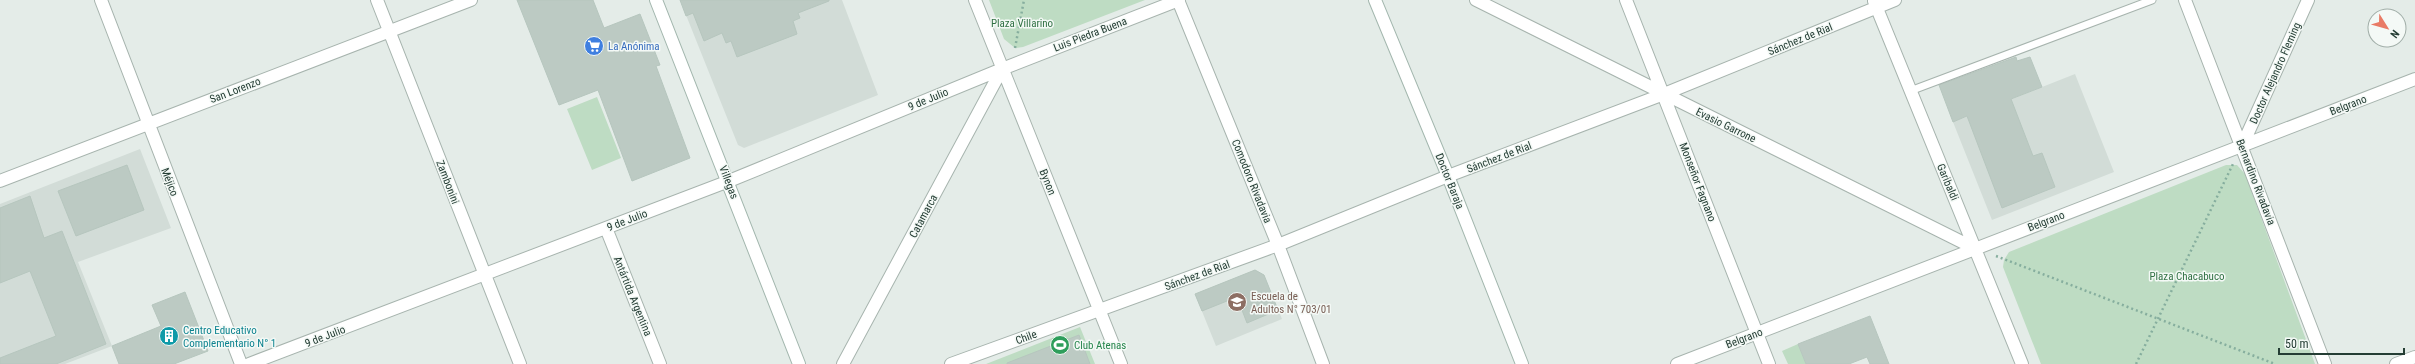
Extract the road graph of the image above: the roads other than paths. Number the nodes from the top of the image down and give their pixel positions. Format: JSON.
{"nodes":[{"id":1,"x":100,"y":0,"type":"edge"},
{"id":2,"x":377,"y":0,"type":"edge"},
{"id":3,"x":471,"y":0,"type":"edge"},
{"id":4,"x":656,"y":0,"type":"edge"},
{"id":5,"x":975,"y":0,"type":"edge"},
{"id":6,"x":1178,"y":0,"type":"edge"},
{"id":7,"x":1375,"y":0,"type":"edge"},
{"id":8,"x":1476,"y":0,"type":"edge"},
{"id":9,"x":1626,"y":0,"type":"edge"},
{"id":10,"x":1895,"y":0,"type":"edge"},
{"id":11,"x":2152,"y":0,"type":"edge"},
{"id":12,"x":2184,"y":0,"type":"edge"},
{"id":13,"x":2308,"y":0,"type":"edge"},
{"id":14,"x":1875,"y":4,"type":"edge"},
{"id":15,"x":390,"y":31,"type":"junction"},
{"id":16,"x":1002,"y":69,"type":"junction"},
{"id":17,"x":2415,"y":79,"type":"edge"},
{"id":18,"x":1910,"y":91,"type":"junction"},
{"id":19,"x":1664,"y":94,"type":"junction"},
{"id":20,"x":147,"y":124,"type":"junction"},
{"id":21,"x":2242,"y":146,"type":"junction"},
{"id":22,"x":1448,"y":176,"type":"junction"},
{"id":23,"x":0,"y":181,"type":"edge"},
{"id":24,"x":729,"y":181,"type":"junction"},
{"id":25,"x":606,"y":228,"type":"junction"},
{"id":26,"x":1278,"y":245,"type":"junction"},
{"id":27,"x":1976,"y":249,"type":"junction"},
{"id":28,"x":485,"y":276,"type":"junction"},
{"id":29,"x":1101,"y":310,"type":"junction"},
{"id":30,"x":1757,"y":333,"type":"junction"},
{"id":31,"x":2415,"y":357,"type":"edge"},
{"id":32,"x":241,"y":364,"type":"edge"},
{"id":33,"x":249,"y":364,"type":"edge"},
{"id":34,"x":520,"y":364,"type":"edge"},
{"id":35,"x":660,"y":364,"type":"edge"},
{"id":36,"x":799,"y":364,"type":"edge"},
{"id":37,"x":843,"y":364,"type":"edge"},
{"id":38,"x":951,"y":364,"type":"edge"},
{"id":39,"x":1121,"y":364,"type":"edge"},
{"id":40,"x":1323,"y":364,"type":"edge"},
{"id":41,"x":1522,"y":364,"type":"edge"},
{"id":42,"x":1677,"y":364,"type":"edge"},
{"id":43,"x":1769,"y":364,"type":"edge"},
{"id":44,"x":2022,"y":364,"type":"edge"},
{"id":45,"x":2326,"y":364,"type":"edge"},
{"id":46,"x":2396,"y":364,"type":"edge"}],
"edges":[{"from":1,"to":20,"type":"street","name":"Méjico"},
{"from":2,"to":15,"type":"street","name":"Zambonini"},
{"from":3,"to":15,"type":"street","name":"San Lorenzo"},
{"from":4,"to":24,"type":"street","name":"Villegas"},
{"from":5,"to":16,"type":"street","name":"Bynon"},
{"from":6,"to":16,"type":"street","name":"Luis Piedra Buena"},
{"from":6,"to":26,"type":"street","name":"Comodoro Rivadavia"},
{"from":7,"to":22,"type":"street","name":"Doctor Baraja"},
{"from":8,"to":19,"type":"street","name":"Evasio Garrone"},
{"from":9,"to":19,"type":"street","name":"Monseñor Fagnano"},
{"from":10,"to":14,"type":"street","name":"Sánchez de Rial"},
{"from":11,"to":18,"type":"lane"},
{"from":12,"to":21,"type":"street","name":"Bernardino Rivadavia"},
{"from":13,"to":21,"type":"street","name":"Doctor Alejandro Fleming"},
{"from":14,"to":18,"type":"street","name":"Garibaldi"},
{"from":14,"to":19,"type":"street","name":"Sánchez de Rial"},
{"from":15,"to":20,"type":"street","name":"San Lorenzo"},
{"from":15,"to":28,"type":"street","name":"Zambonini"},
{"from":16,"to":24,"type":"street","name":"9 de Julio"},
{"from":16,"to":29,"type":"street","name":"Bynon"},
{"from":16,"to":37,"type":"street","name":"Catamarca"},
{"from":17,"to":21,"type":"street","name":"Belgrano"},
{"from":18,"to":27,"type":"street","name":"Garibaldi"},
{"from":19,"to":22,"type":"street","name":"Sánchez de Rial"},
{"from":19,"to":27,"type":"street","name":"Evasio Garrone"},
{"from":19,"to":30,"type":"street","name":"Monseñor Fagnano"},
{"from":20,"to":23,"type":"street","name":"San Lorenzo"},
{"from":20,"to":32,"type":"street","name":"Méjico"},
{"from":21,"to":27,"type":"street","name":"Belgrano"},
{"from":21,"to":45,"type":"street","name":"Bernardino Rivadavia"},
{"from":22,"to":26,"type":"street","name":"Sánchez de Rial"},
{"from":22,"to":41,"type":"street","name":"Doctor Baraja"},
{"from":24,"to":25,"type":"street","name":"9 de Julio"},
{"from":24,"to":36,"type":"street","name":"Villegas"},
{"from":25,"to":28,"type":"street","name":"9 de Julio"},
{"from":25,"to":35,"type":"street","name":"Antártida Argentina"},
{"from":26,"to":29,"type":"street","name":"Sánchez de Rial"},
{"from":26,"to":40,"type":"street","name":"Comodoro Rivadavia"},
{"from":27,"to":30,"type":"street","name":"Belgrano"},
{"from":27,"to":44,"type":"street","name":"Garibaldi"},
{"from":28,"to":33,"type":"street","name":"9 de Julio"},
{"from":28,"to":34,"type":"street","name":"Zambonini"},
{"from":29,"to":38,"type":"street","name":"Chile"},
{"from":29,"to":39,"type":"street","name":"Bynon"},
{"from":30,"to":42,"type":"street","name":"Belgrano"},
{"from":30,"to":43,"type":"street","name":"Monseñor Fagnano"},
{"from":31,"to":46,"type":"street"}]}
